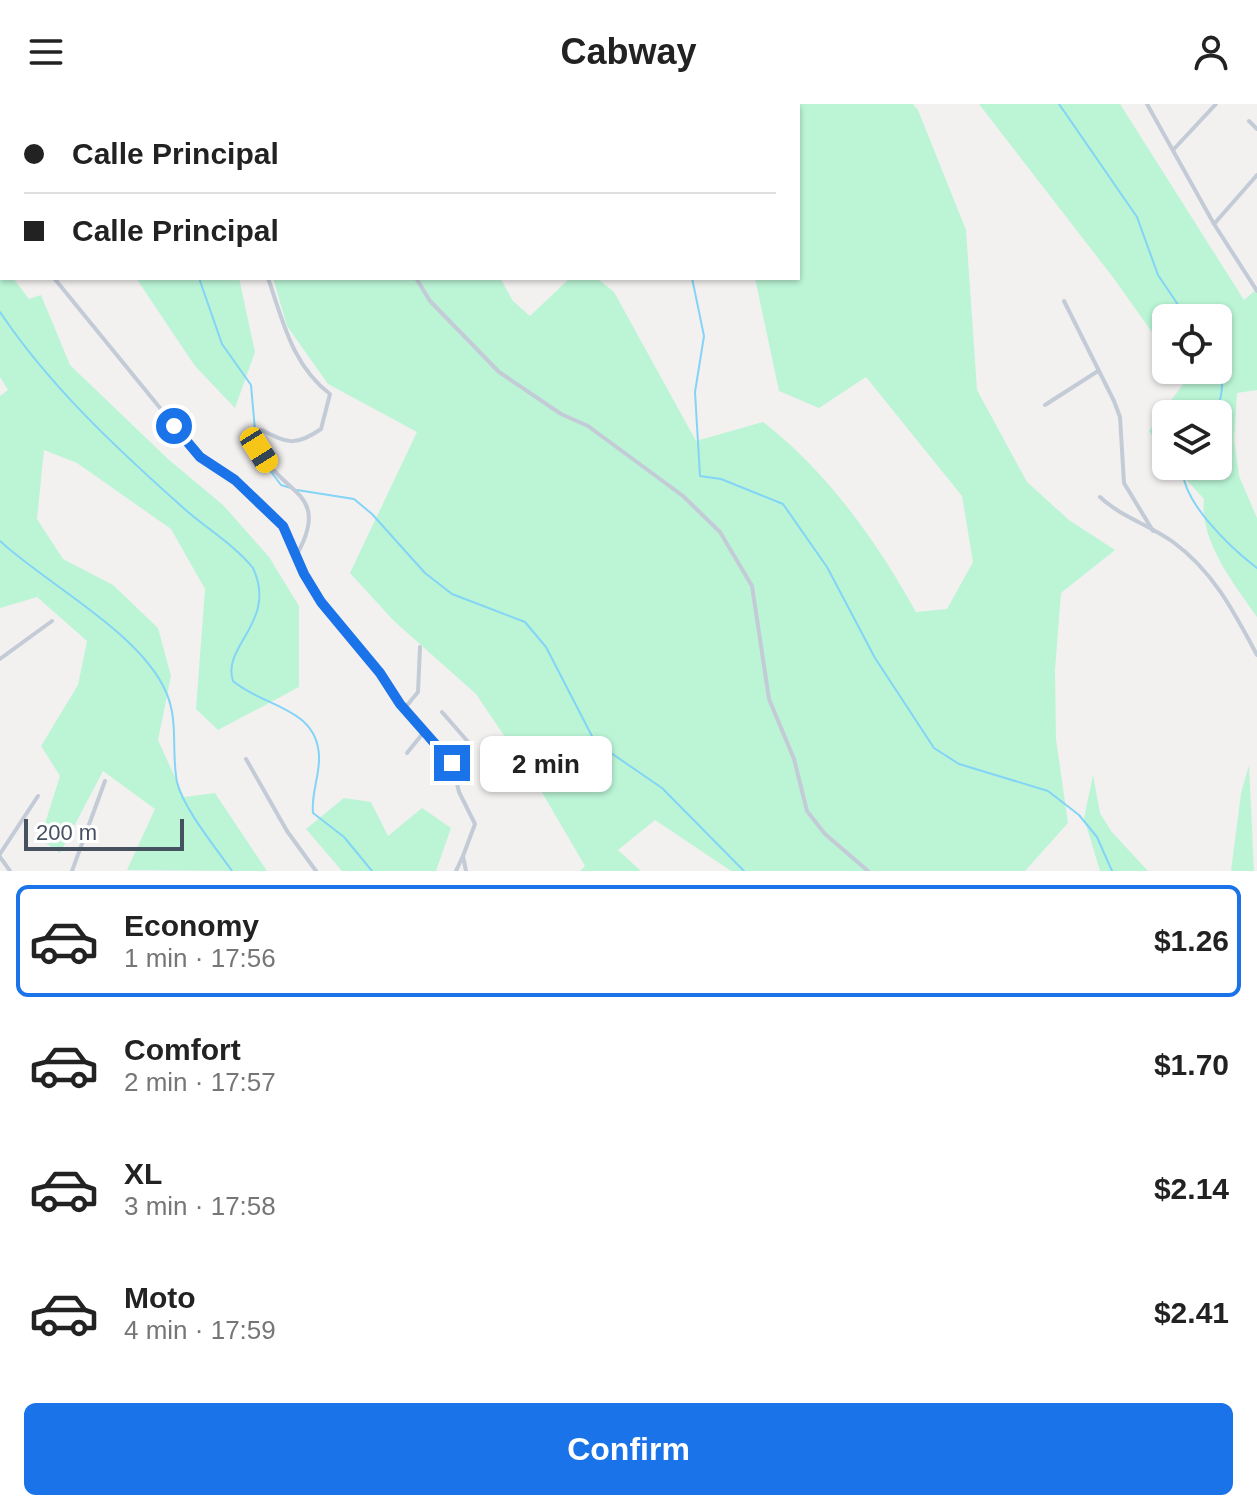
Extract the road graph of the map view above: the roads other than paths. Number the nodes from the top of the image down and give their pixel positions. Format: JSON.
{"nodes":[{"id":1,"x":1147,"y":104,"type":"edge"},
{"id":2,"x":1216,"y":104,"type":"edge"},
{"id":3,"x":1249,"y":121,"type":"dead end"},
{"id":4,"x":1257,"y":129,"type":"edge"},
{"id":5,"x":1173,"y":150,"type":"junction"},
{"id":6,"x":1257,"y":175,"type":"edge"},
{"id":7,"x":1214,"y":224,"type":"junction"},
{"id":8,"x":56,"y":280,"type":"edge"},
{"id":9,"x":269,"y":280,"type":"edge"},
{"id":10,"x":417,"y":280,"type":"edge"},
{"id":11,"x":1257,"y":291,"type":"edge"},
{"id":12,"x":1064,"y":301,"type":"dead end"},
{"id":13,"x":1098,"y":371,"type":"junction"},
{"id":14,"x":1045,"y":405,"type":"dead end"},
{"id":15,"x":1100,"y":497,"type":"dead end"},
{"id":16,"x":1153,"y":531,"type":"junction"},
{"id":17,"x":296,"y":556,"type":"junction"},
{"id":18,"x":52,"y":621,"type":"dead end"},
{"id":19,"x":420,"y":647,"type":"dead end"},
{"id":20,"x":1257,"y":655,"type":"edge"},
{"id":21,"x":0,"y":659,"type":"edge"},
{"id":22,"x":404,"y":709,"type":"junction"},
{"id":23,"x":442,"y":712,"type":"dead end"},
{"id":24,"x":424,"y":732,"type":"junction"},
{"id":25,"x":407,"y":753,"type":"dead end"},
{"id":26,"x":246,"y":759,"type":"dead end"},
{"id":27,"x":455,"y":773,"type":"junction"},
{"id":28,"x":105,"y":781,"type":"dead end"},
{"id":29,"x":38,"y":796,"type":"dead end"},
{"id":30,"x":0,"y":856,"type":"edge"},
{"id":31,"x":463,"y":856,"type":"junction"},
{"id":32,"x":10,"y":871,"type":"edge"},
{"id":33,"x":72,"y":871,"type":"edge"},
{"id":34,"x":316,"y":871,"type":"edge"},
{"id":35,"x":456,"y":871,"type":"edge"},
{"id":36,"x":466,"y":871,"type":"edge"},
{"id":37,"x":868,"y":871,"type":"edge"}],
"edges":[{"from":1,"to":5,"type":"street"},
{"from":2,"to":5,"type":"street"},
{"from":3,"to":4,"type":"street"},
{"from":5,"to":7,"type":"street"},
{"from":6,"to":7,"type":"street"},
{"from":7,"to":11,"type":"street"},
{"from":8,"to":17,"type":"street"},
{"from":9,"to":17,"type":"street"},
{"from":10,"to":37,"type":"street"},
{"from":12,"to":13,"type":"street"},
{"from":13,"to":14,"type":"street"},
{"from":13,"to":16,"type":"street"},
{"from":15,"to":16,"type":"street"},
{"from":16,"to":20,"type":"street"},
{"from":17,"to":22,"type":"street"},
{"from":18,"to":21,"type":"street"},
{"from":19,"to":22,"type":"street"},
{"from":22,"to":24,"type":"street"},
{"from":23,"to":27,"type":"street"},
{"from":24,"to":25,"type":"street"},
{"from":24,"to":27,"type":"street"},
{"from":26,"to":34,"type":"street"},
{"from":27,"to":31,"type":"street"},
{"from":28,"to":33,"type":"street"},
{"from":29,"to":30,"type":"street"},
{"from":30,"to":32,"type":"street"},
{"from":31,"to":35,"type":"street"},
{"from":31,"to":36,"type":"street"}]}
